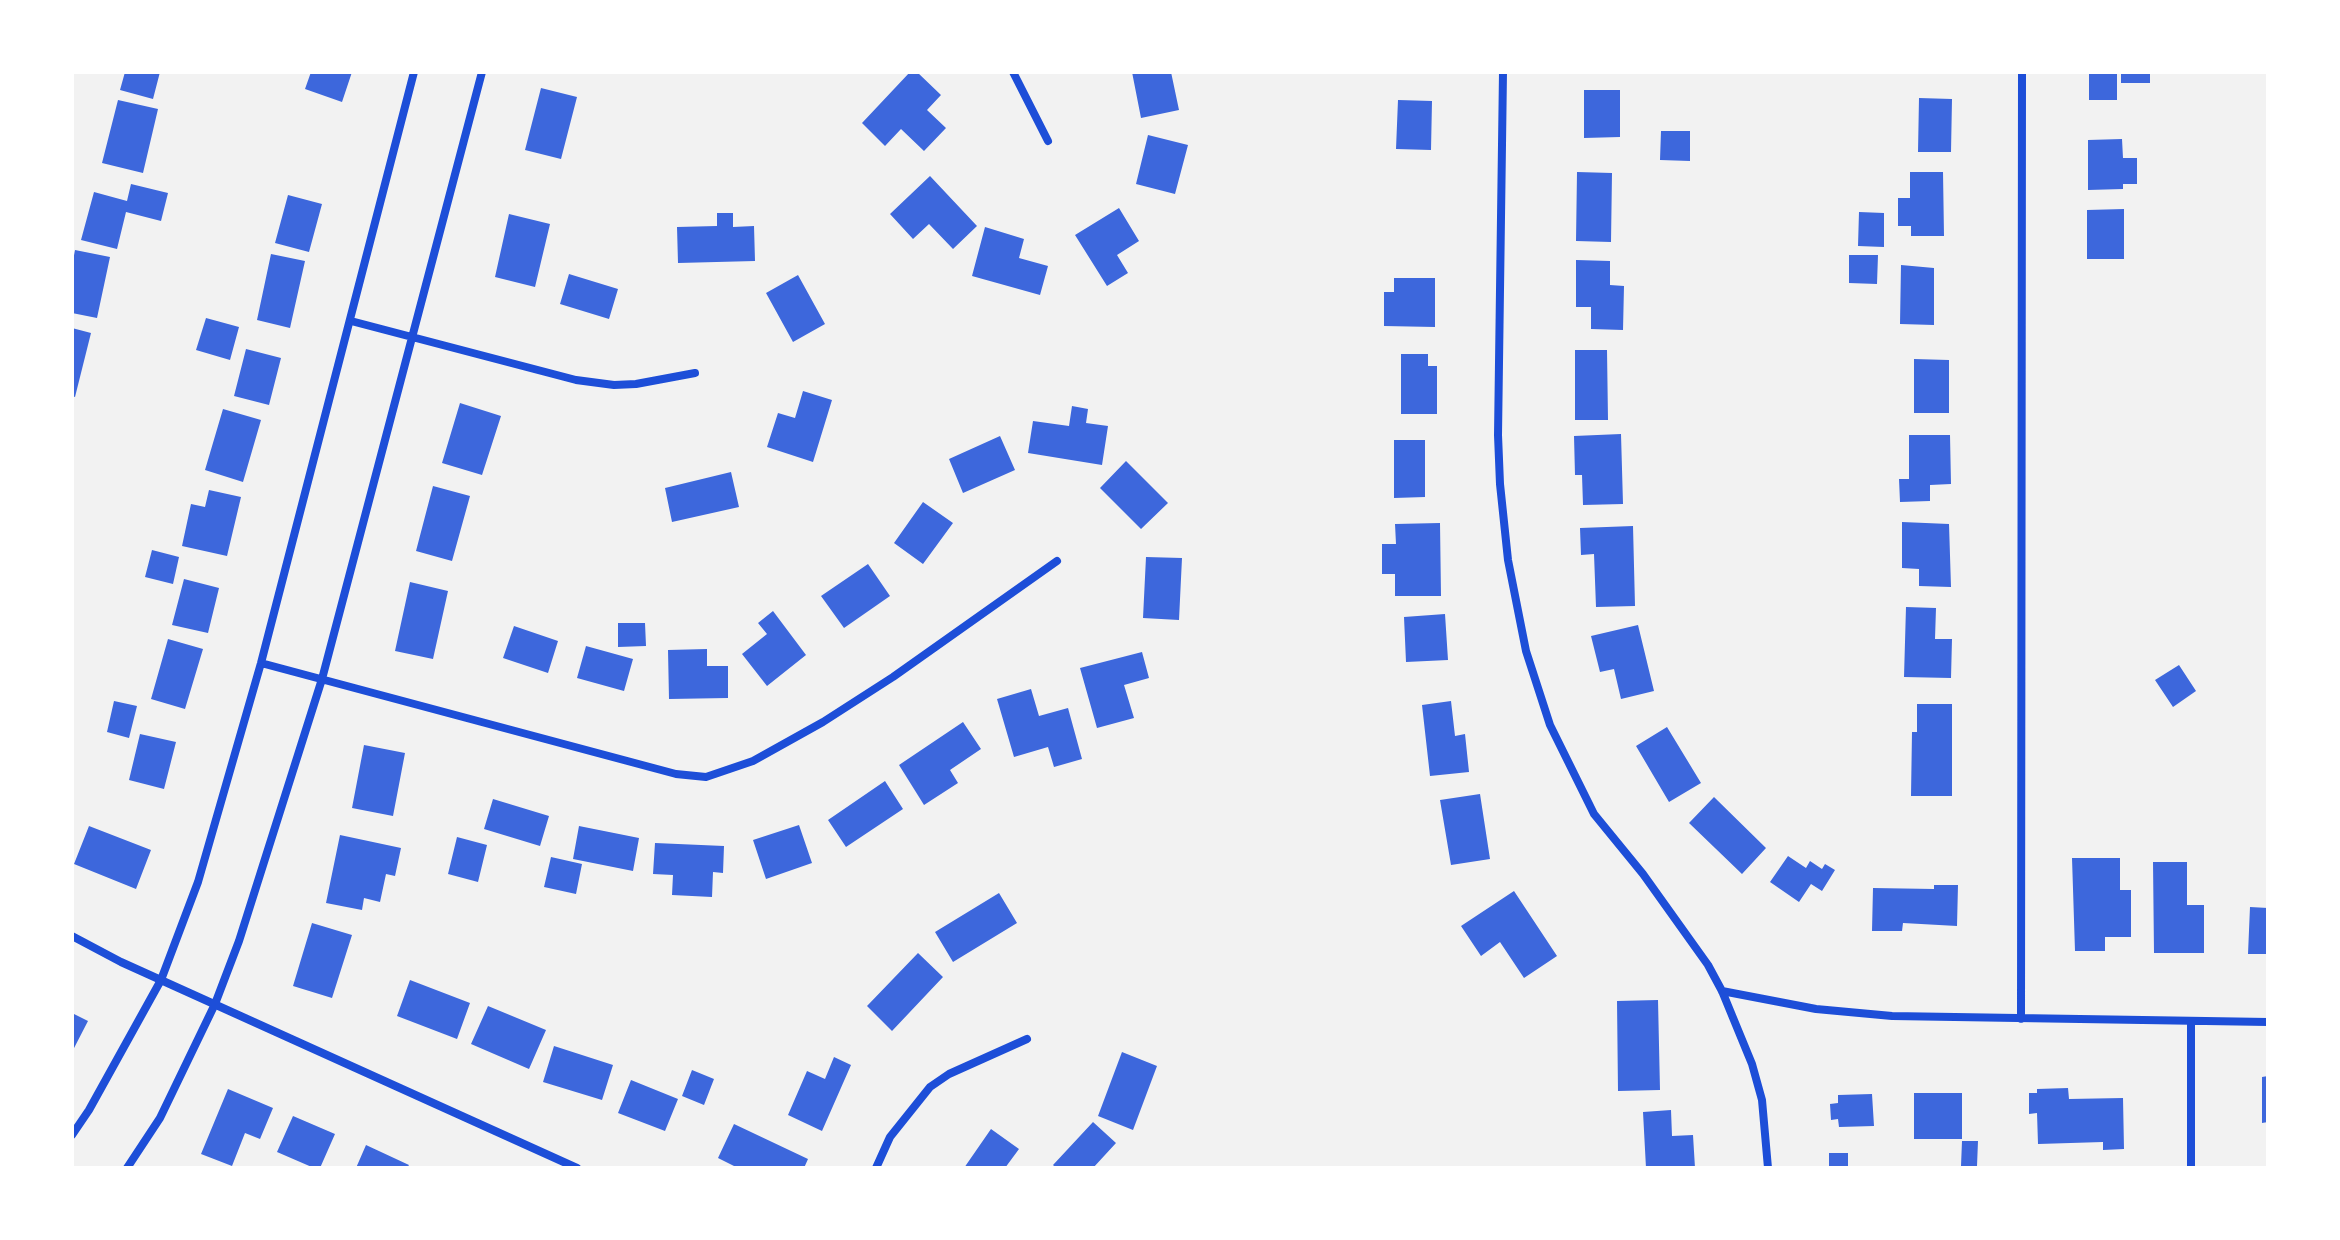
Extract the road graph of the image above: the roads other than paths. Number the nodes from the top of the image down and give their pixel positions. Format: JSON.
{"nodes":[{"id":1,"x":414,"y":72,"type":"edge"},
{"id":2,"x":482,"y":72,"type":"edge"},
{"id":3,"x":1013,"y":72,"type":"edge"},
{"id":4,"x":1503,"y":72,"type":"edge"},
{"id":5,"x":2022,"y":72,"type":"edge"},
{"id":6,"x":1048,"y":141,"type":"dead end"},
{"id":7,"x":351,"y":321,"type":"junction"},
{"id":8,"x":414,"y":337,"type":"junction"},
{"id":9,"x":695,"y":373,"type":"dead end"},
{"id":10,"x":1057,"y":561,"type":"dead end"},
{"id":11,"x":261,"y":663,"type":"junction"},
{"id":12,"x":322,"y":679,"type":"junction"},
{"id":13,"x":72,"y":936,"type":"edge"},
{"id":14,"x":161,"y":980,"type":"junction"},
{"id":15,"x":1722,"y":991,"type":"junction"},
{"id":16,"x":215,"y":1004,"type":"junction"},
{"id":17,"x":2021,"y":1019,"type":"junction"},
{"id":18,"x":2191,"y":1022,"type":"junction"},
{"id":19,"x":2268,"y":1022,"type":"edge"},
{"id":20,"x":1027,"y":1039,"type":"dead end"},
{"id":21,"x":72,"y":1135,"type":"edge"},
{"id":22,"x":558,"y":1164,"type":"edge"},
{"id":23,"x":127,"y":1168,"type":"edge"},
{"id":24,"x":577,"y":1168,"type":"edge"},
{"id":25,"x":876,"y":1168,"type":"edge"},
{"id":26,"x":1768,"y":1168,"type":"edge"},
{"id":27,"x":2191,"y":1168,"type":"edge"}],
"edges":[{"from":1,"to":7,"type":"street"},
{"from":2,"to":8,"type":"street"},
{"from":3,"to":6,"type":"street"},
{"from":4,"to":15,"type":"street"},
{"from":5,"to":17,"type":"street"},
{"from":7,"to":8,"type":"street"},
{"from":7,"to":11,"type":"street"},
{"from":8,"to":9,"type":"street"},
{"from":8,"to":12,"type":"street"},
{"from":10,"to":12,"type":"street"},
{"from":11,"to":12,"type":"street"},
{"from":11,"to":14,"type":"street"},
{"from":12,"to":16,"type":"street"},
{"from":13,"to":14,"type":"street"},
{"from":14,"to":16,"type":"street"},
{"from":14,"to":21,"type":"street"},
{"from":15,"to":17,"type":"street"},
{"from":15,"to":26,"type":"street"},
{"from":16,"to":22,"type":"street"},
{"from":16,"to":23,"type":"street"},
{"from":17,"to":18,"type":"street"},
{"from":18,"to":19,"type":"street"},
{"from":18,"to":27,"type":"street"},
{"from":20,"to":25,"type":"street"},
{"from":22,"to":24,"type":"street"}]}
